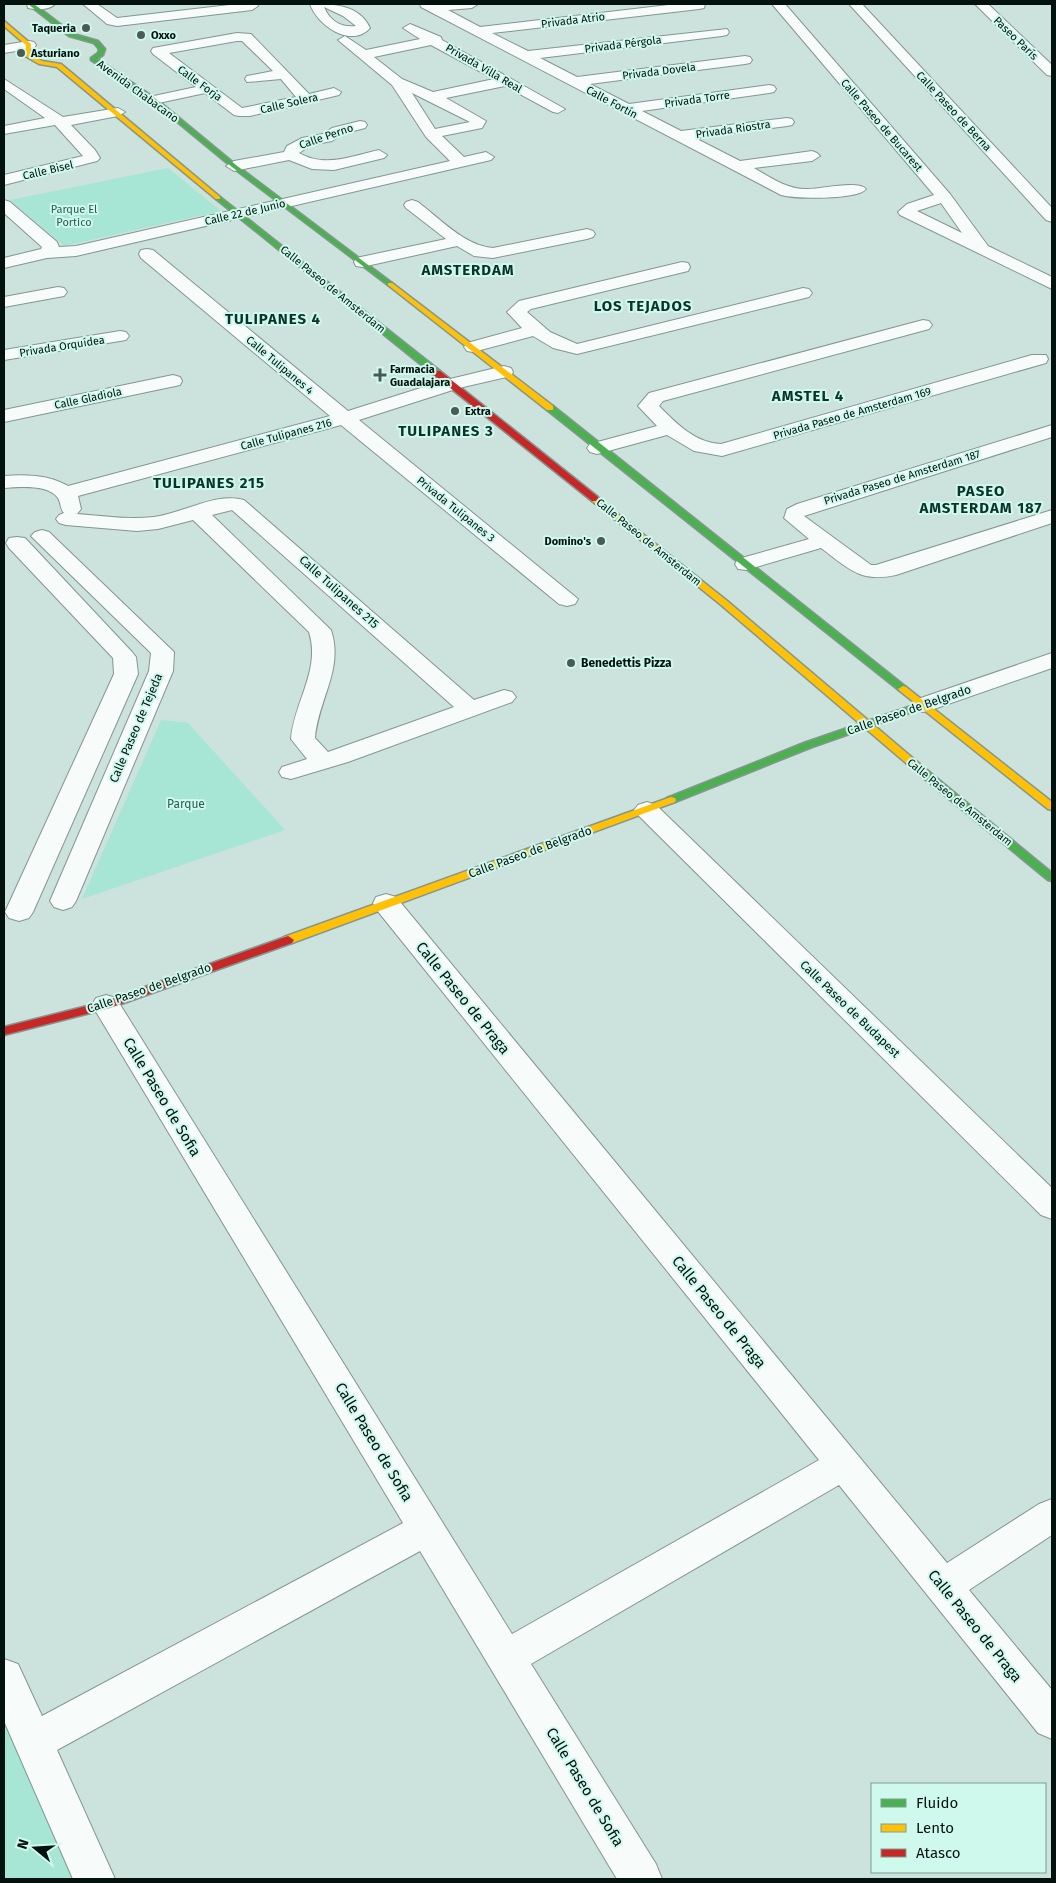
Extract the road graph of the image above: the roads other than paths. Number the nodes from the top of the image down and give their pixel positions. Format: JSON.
{"nodes":[{"id":1,"x":50,"y":4,"type":"edge"},
{"id":2,"x":89,"y":4,"type":"edge"},
{"id":3,"x":316,"y":4,"type":"edge"},
{"id":4,"x":326,"y":4,"type":"edge"},
{"id":5,"x":472,"y":4,"type":"edge"},
{"id":6,"x":778,"y":4,"type":"edge"},
{"id":7,"x":855,"y":4,"type":"edge"},
{"id":8,"x":981,"y":4,"type":"edge"},
{"id":9,"x":32,"y":5,"type":"edge"},
{"id":10,"x":699,"y":5,"type":"edge"},
{"id":11,"x":223,"y":6,"type":"edge"},
{"id":12,"x":252,"y":6,"type":"dead end"},
{"id":13,"x":430,"y":6,"type":"edge"},
{"id":14,"x":4,"y":22,"type":"edge"},
{"id":15,"x":410,"y":28,"type":"dead end"},
{"id":16,"x":477,"y":31,"type":"junction"},
{"id":17,"x":722,"y":32,"type":"dead end"},
{"id":18,"x":345,"y":40,"type":"dead end"},
{"id":19,"x":436,"y":40,"type":"junction"},
{"id":20,"x":29,"y":45,"type":"junction"},
{"id":21,"x":4,"y":50,"type":"edge"},
{"id":22,"x":363,"y":55,"type":"junction"},
{"id":23,"x":524,"y":56,"type":"junction"},
{"id":24,"x":745,"y":60,"type":"dead end"},
{"id":25,"x":84,"y":61,"type":"junction"},
{"id":26,"x":59,"y":65,"type":"junction"},
{"id":27,"x":1052,"y":72,"type":"edge"},
{"id":28,"x":284,"y":74,"type":"junction"},
{"id":29,"x":252,"y":79,"type":"dead end"},
{"id":30,"x":506,"y":81,"type":"junction"},
{"id":31,"x":396,"y":82,"type":"junction"},
{"id":32,"x":573,"y":82,"type":"junction"},
{"id":33,"x":4,"y":83,"type":"edge"},
{"id":34,"x":209,"y":88,"type":"junction"},
{"id":35,"x":769,"y":89,"type":"dead end"},
{"id":36,"x":334,"y":92,"type":"dead end"},
{"id":37,"x":432,"y":97,"type":"junction"},
{"id":38,"x":306,"y":99,"type":"junction"},
{"id":39,"x":154,"y":100,"type":"junction"},
{"id":40,"x":558,"y":109,"type":"dead end"},
{"id":41,"x":625,"y":109,"type":"junction"},
{"id":42,"x":118,"y":112,"type":"junction"},
{"id":43,"x":244,"y":112,"type":"joint"},
{"id":44,"x":57,"y":122,"type":"junction"},
{"id":45,"x":786,"y":122,"type":"dead end"},
{"id":46,"x":360,"y":125,"type":"dead end"},
{"id":47,"x":4,"y":130,"type":"edge"},
{"id":48,"x":431,"y":134,"type":"junction"},
{"id":49,"x":678,"y":136,"type":"junction"},
{"id":50,"x":327,"y":138,"type":"junction"},
{"id":51,"x":291,"y":152,"type":"junction"},
{"id":52,"x":379,"y":155,"type":"dead end"},
{"id":53,"x":812,"y":156,"type":"dead end"},
{"id":54,"x":486,"y":157,"type":"dead end"},
{"id":55,"x":354,"y":160,"type":"junction"},
{"id":56,"x":461,"y":163,"type":"junction"},
{"id":57,"x":234,"y":166,"type":"junction"},
{"id":58,"x":738,"y":166,"type":"junction"},
{"id":59,"x":4,"y":180,"type":"edge"},
{"id":60,"x":262,"y":186,"type":"junction"},
{"id":61,"x":858,"y":188,"type":"dead end"},
{"id":62,"x":216,"y":196,"type":"junction"},
{"id":63,"x":944,"y":197,"type":"junction"},
{"id":64,"x":286,"y":203,"type":"junction"},
{"id":65,"x":4,"y":205,"type":"edge"},
{"id":66,"x":412,"y":205,"type":"dead end"},
{"id":67,"x":240,"y":214,"type":"junction"},
{"id":68,"x":1052,"y":217,"type":"edge"},
{"id":69,"x":587,"y":234,"type":"dead end"},
{"id":70,"x":458,"y":240,"type":"junction"},
{"id":71,"x":982,"y":249,"type":"junction"},
{"id":72,"x":47,"y":253,"type":"junction"},
{"id":73,"x":147,"y":254,"type":"dead end"},
{"id":74,"x":362,"y":262,"type":"junction"},
{"id":75,"x":4,"y":263,"type":"edge"},
{"id":76,"x":682,"y":266,"type":"dead end"},
{"id":77,"x":1052,"y":284,"type":"edge"},
{"id":78,"x":58,"y":292,"type":"dead end"},
{"id":79,"x":803,"y":293,"type":"dead end"},
{"id":80,"x":4,"y":302,"type":"edge"},
{"id":81,"x":923,"y":325,"type":"dead end"},
{"id":82,"x":534,"y":330,"type":"junction"},
{"id":83,"x":120,"y":336,"type":"dead end"},
{"id":84,"x":473,"y":347,"type":"junction"},
{"id":85,"x":4,"y":355,"type":"edge"},
{"id":86,"x":1039,"y":359,"type":"dead end"},
{"id":87,"x":504,"y":372,"type":"junction"},
{"id":88,"x":173,"y":381,"type":"dead end"},
{"id":89,"x":453,"y":384,"type":"junction"},
{"id":90,"x":4,"y":416,"type":"edge"},
{"id":91,"x":345,"y":418,"type":"junction"},
{"id":92,"x":670,"y":428,"type":"junction"},
{"id":93,"x":1052,"y":431,"type":"edge"},
{"id":94,"x":598,"y":448,"type":"junction"},
{"id":95,"x":4,"y":482,"type":"edge"},
{"id":96,"x":66,"y":493,"type":"junction"},
{"id":97,"x":197,"y":512,"type":"junction"},
{"id":98,"x":1052,"y":516,"type":"edge"},
{"id":99,"x":66,"y":519,"type":"junction"},
{"id":100,"x":42,"y":536,"type":"junction"},
{"id":101,"x":824,"y":540,"type":"junction"},
{"id":102,"x":10,"y":544,"type":"edge"},
{"id":103,"x":746,"y":564,"type":"junction"},
{"id":104,"x":567,"y":599,"type":"dead end"},
{"id":105,"x":1052,"y":660,"type":"edge"},
{"id":106,"x":504,"y":696,"type":"dead end"},
{"id":107,"x":923,"y":705,"type":"junction"},
{"id":108,"x":470,"y":709,"type":"junction"},
{"id":109,"x":865,"y":725,"type":"junction"},
{"id":110,"x":323,"y":762,"type":"junction"},
{"id":111,"x":291,"y":772,"type":"dead end"},
{"id":112,"x":1052,"y":807,"type":"edge"},
{"id":113,"x":647,"y":810,"type":"junction"},
{"id":114,"x":1052,"y":878,"type":"edge"},
{"id":115,"x":62,"y":901,"type":"dead end"},
{"id":116,"x":386,"y":903,"type":"junction"},
{"id":117,"x":20,"y":912,"type":"dead end"},
{"id":118,"x":106,"y":1005,"type":"junction"},
{"id":119,"x":4,"y":1032,"type":"edge"},
{"id":120,"x":1052,"y":1207,"type":"edge"},
{"id":121,"x":844,"y":1464,"type":"junction"},
{"id":122,"x":1052,"y":1514,"type":"edge"},
{"id":123,"x":427,"y":1529,"type":"junction"},
{"id":124,"x":943,"y":1586,"type":"junction"},
{"id":125,"x":506,"y":1658,"type":"junction"},
{"id":126,"x":4,"y":1677,"type":"edge"},
{"id":127,"x":1052,"y":1720,"type":"edge"},
{"id":128,"x":33,"y":1742,"type":"junction"},
{"id":129,"x":94,"y":1879,"type":"edge"},
{"id":130,"x":641,"y":1879,"type":"edge"}],
"edges":[{"from":1,"to":9,"type":"street"},
{"from":2,"to":11,"type":"street"},
{"from":3,"to":4,"type":"street"},
{"from":5,"to":13,"type":"street"},
{"from":6,"to":63,"type":"street","name":"Calle Paseo de Bucarest"},
{"from":7,"to":68,"type":"street","name":"Calle Paseo de Berna"},
{"from":8,"to":27,"type":"street","name":"Paseo París"},
{"from":9,"to":25,"type":"main road","name":"Avenida Chabacano"},
{"from":10,"to":16,"type":"street","name":"Privada Atrio"},
{"from":11,"to":12,"type":"street"},
{"from":13,"to":16,"type":"street","name":"Calle Fortín"},
{"from":14,"to":20,"type":"main road"},
{"from":15,"to":19,"type":"street","name":"Privada Villa Real"},
{"from":16,"to":23,"type":"street","name":"Calle Fortín"},
{"from":17,"to":23,"type":"street","name":"Privada Pérgola"},
{"from":18,"to":22,"type":"street"},
{"from":19,"to":22,"type":"street"},
{"from":19,"to":30,"type":"street","name":"Privada Villa Real"},
{"from":20,"to":21,"type":"street"},
{"from":20,"to":26,"type":"main road"},
{"from":22,"to":31,"type":"street"},
{"from":23,"to":32,"type":"street","name":"Calle Fortín"},
{"from":24,"to":32,"type":"street","name":"Privada Dovela"},
{"from":25,"to":26,"type":"main road"},
{"from":25,"to":39,"type":"main road","name":"Avenida Chabacano"},
{"from":26,"to":42,"type":"main road"},
{"from":28,"to":29,"type":"street"},
{"from":28,"to":34,"type":"street","name":"Calle Forja"},
{"from":28,"to":38,"type":"street"},
{"from":30,"to":37,"type":"street"},
{"from":30,"to":40,"type":"street","name":"Privada Villa Real"},
{"from":31,"to":37,"type":"street"},
{"from":31,"to":48,"type":"street"},
{"from":32,"to":41,"type":"street","name":"Calle Fortín"},
{"from":33,"to":44,"type":"street"},
{"from":34,"to":39,"type":"street"},
{"from":34,"to":43,"type":"street","name":"Calle Forja"},
{"from":35,"to":41,"type":"street","name":"Privada Torre"},
{"from":36,"to":38,"type":"street","name":"Calle Solera"},
{"from":37,"to":48,"type":"street"},
{"from":38,"to":43,"type":"street","name":"Calle Solera"},
{"from":39,"to":57,"type":"main road","name":"Avenida Chabacano"},
{"from":41,"to":49,"type":"street","name":"Calle Fortín"},
{"from":42,"to":44,"type":"street"},
{"from":42,"to":62,"type":"main road"},
{"from":44,"to":47,"type":"street"},
{"from":44,"to":59,"type":"street","name":"Calle Bisel"},
{"from":45,"to":49,"type":"street","name":"Privada Riostra"},
{"from":46,"to":50,"type":"street","name":"Calle Perno"},
{"from":48,"to":56,"type":"street"},
{"from":49,"to":58,"type":"street","name":"Calle Fortín"},
{"from":50,"to":51,"type":"street","name":"Calle Perno"},
{"from":50,"to":55,"type":"street"},
{"from":51,"to":55,"type":"street"},
{"from":51,"to":57,"type":"street","name":"Calle Perno"},
{"from":52,"to":55,"type":"street"},
{"from":53,"to":58,"type":"street"},
{"from":54,"to":56,"type":"street","name":"Calle 22 de Junio"},
{"from":56,"to":64,"type":"street","name":"Calle 22 de Junio"},
{"from":57,"to":60,"type":"main road","name":"Avenida Chabacano"},
{"from":58,"to":61,"type":"street","name":"Calle Fortín"},
{"from":60,"to":62,"type":"main road"},
{"from":60,"to":64,"type":"main road","name":"Avenida Chabacano"},
{"from":62,"to":67,"type":"main road"},
{"from":63,"to":71,"type":"street","name":"Calle Paseo de Bucarest"},
{"from":63,"to":71,"type":"street"},
{"from":64,"to":67,"type":"street","name":"Calle 22 de Junio"},
{"from":64,"to":74,"type":"main road"},
{"from":65,"to":72,"type":"street"},
{"from":66,"to":70,"type":"street"},
{"from":67,"to":72,"type":"street","name":"Calle 22 de Junio"},
{"from":67,"to":89,"type":"main road","name":"Calle Paseo de Amsterdam"},
{"from":69,"to":70,"type":"street"},
{"from":70,"to":74,"type":"street"},
{"from":71,"to":77,"type":"street"},
{"from":72,"to":75,"type":"street","name":"Calle 22 de Junio"},
{"from":73,"to":91,"type":"street","name":"Calle Tulipanes 4"},
{"from":74,"to":84,"type":"main road"},
{"from":76,"to":82,"type":"street"},
{"from":78,"to":80,"type":"street"},
{"from":79,"to":82,"type":"street"},
{"from":81,"to":92,"type":"street","name":"Privada Paseo de Amsterdam 169"},
{"from":82,"to":84,"type":"street"},
{"from":83,"to":85,"type":"street","name":"Privada Orquídea"},
{"from":84,"to":87,"type":"main road"},
{"from":86,"to":92,"type":"street","name":"Privada Paseo de Amsterdam 169"},
{"from":87,"to":89,"type":"street","name":"Calle Tulipanes 216"},
{"from":87,"to":94,"type":"main road"},
{"from":88,"to":90,"type":"street","name":"Calle Gladiola"},
{"from":89,"to":91,"type":"street","name":"Calle Tulipanes 216"},
{"from":89,"to":109,"type":"main road","name":"Calle Paseo de Amsterdam"},
{"from":91,"to":96,"type":"street","name":"Calle Tulipanes 216"},
{"from":91,"to":104,"type":"street","name":"Privada Tulipanes 3"},
{"from":92,"to":94,"type":"street"},
{"from":93,"to":101,"type":"street","name":"Privada Paseo de Amsterdam 187"},
{"from":94,"to":103,"type":"main road"},
{"from":95,"to":96,"type":"street"},
{"from":96,"to":99,"type":"street"},
{"from":97,"to":99,"type":"street","name":"Calle Tulipanes 215"},
{"from":97,"to":108,"type":"street","name":"Calle Tulipanes 215"},
{"from":97,"to":110,"type":"street"},
{"from":98,"to":101,"type":"street","name":"Privada Paseo de Amsterdam 187"},
{"from":99,"to":100,"type":"street"},
{"from":100,"to":102,"type":"street"},
{"from":100,"to":115,"type":"street","name":"Calle Paseo de Tejeda"},
{"from":101,"to":103,"type":"street"},
{"from":102,"to":117,"type":"street"},
{"from":103,"to":107,"type":"main road"},
{"from":105,"to":107,"type":"street","name":"Calle Paseo de Belgrado"},
{"from":106,"to":108,"type":"street"},
{"from":107,"to":109,"type":"main road","name":"Calle Paseo de Belgrado"},
{"from":107,"to":112,"type":"main road"},
{"from":108,"to":110,"type":"street"},
{"from":109,"to":113,"type":"main road","name":"Calle Paseo de Belgrado"},
{"from":109,"to":114,"type":"main road","name":"Calle Paseo de Amsterdam"},
{"from":110,"to":111,"type":"street"},
{"from":113,"to":116,"type":"main road","name":"Calle Paseo de Belgrado"},
{"from":113,"to":120,"type":"street","name":"Calle Paseo de Budapest"},
{"from":116,"to":118,"type":"main road","name":"Calle Paseo de Belgrado"},
{"from":116,"to":121,"type":"street","name":"Calle Paseo de Praga"},
{"from":118,"to":119,"type":"main road","name":"Calle Paseo de Belgrado"},
{"from":118,"to":123,"type":"street","name":"Calle Paseo de Sofia"},
{"from":121,"to":124,"type":"street","name":"Calle Paseo de Praga"},
{"from":121,"to":125,"type":"street"},
{"from":122,"to":124,"type":"street"},
{"from":123,"to":125,"type":"street","name":"Calle Paseo de Sofia"},
{"from":123,"to":128,"type":"street"},
{"from":124,"to":127,"type":"street","name":"Calle Paseo de Praga"},
{"from":125,"to":130,"type":"street","name":"Calle Paseo de Sofia"},
{"from":126,"to":128,"type":"street"},
{"from":128,"to":129,"type":"street"}]}
